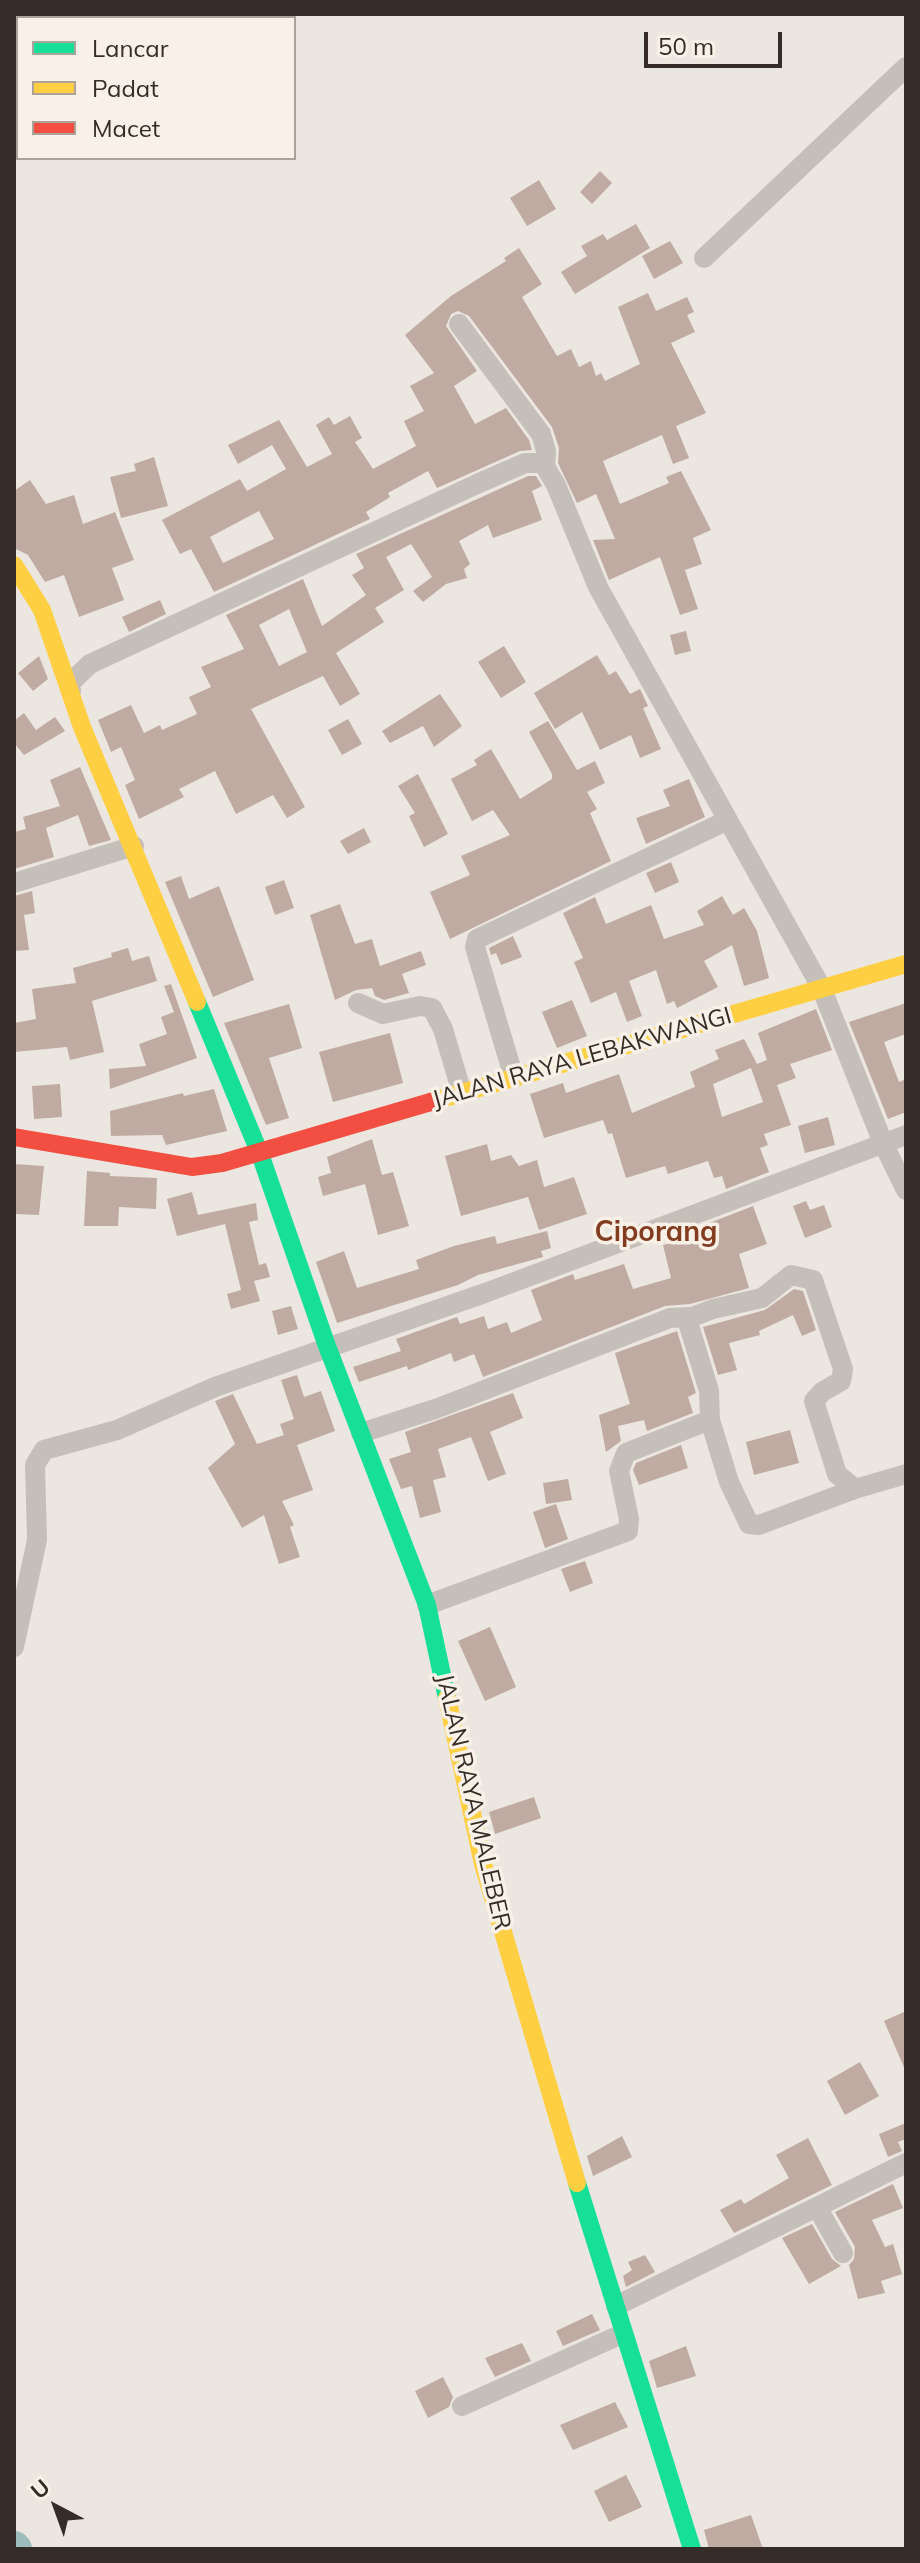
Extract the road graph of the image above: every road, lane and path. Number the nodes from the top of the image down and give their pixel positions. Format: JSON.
{"nodes":[{"id":1,"x":906,"y":67,"type":"edge"},
{"id":2,"x":704,"y":258,"type":"dead end"},
{"id":3,"x":459,"y":324,"type":"dead end"},
{"id":4,"x":545,"y":467,"type":"junction"},
{"id":5,"x":14,"y":565,"type":"edge"},
{"id":6,"x":71,"y":691,"type":"junction"},
{"id":7,"x":726,"y":821,"type":"junction"},
{"id":8,"x":134,"y":846,"type":"junction"},
{"id":9,"x":14,"y":883,"type":"edge"},
{"id":10,"x":906,"y":964,"type":"edge"},
{"id":11,"x":821,"y":987,"type":"junction"},
{"id":12,"x":358,"y":1003,"type":"dead end"},
{"id":13,"x":514,"y":1078,"type":"junction"},
{"id":14,"x":462,"y":1093,"type":"junction"},
{"id":15,"x":906,"y":1135,"type":"edge"},
{"id":16,"x":14,"y":1137,"type":"edge"},
{"id":17,"x":883,"y":1143,"type":"junction"},
{"id":18,"x":260,"y":1154,"type":"junction"},
{"id":19,"x":906,"y":1190,"type":"edge"},
{"id":20,"x":690,"y":1317,"type":"junction"},
{"id":21,"x":327,"y":1346,"type":"junction"},
{"id":22,"x":710,"y":1420,"type":"junction"},
{"id":23,"x":361,"y":1433,"type":"junction"},
{"id":24,"x":906,"y":1474,"type":"edge"},
{"id":25,"x":855,"y":1489,"type":"junction"},
{"id":26,"x":427,"y":1605,"type":"junction"},
{"id":27,"x":14,"y":1647,"type":"edge"},
{"id":28,"x":906,"y":2163,"type":"edge"},
{"id":29,"x":817,"y":2207,"type":"junction"},
{"id":30,"x":843,"y":2253,"type":"dead end"},
{"id":31,"x":616,"y":2306,"type":"junction"},
{"id":32,"x":622,"y":2334,"type":"junction"},
{"id":33,"x":462,"y":2406,"type":"dead end"},
{"id":34,"x":692,"y":2549,"type":"edge"}],
"edges":[{"from":1,"to":2,"type":"street"},
{"from":3,"to":4,"type":"street"},
{"from":4,"to":6,"type":"street"},
{"from":4,"to":7,"type":"street"},
{"from":5,"to":6,"type":"street","name":"JALAN RAYA MALEBER"},
{"from":6,"to":8,"type":"street","name":"JALAN RAYA MALEBER"},
{"from":7,"to":11,"type":"street"},
{"from":7,"to":13,"type":"street"},
{"from":8,"to":9,"type":"street"},
{"from":8,"to":18,"type":"street","name":"JALAN RAYA MALEBER"},
{"from":10,"to":11,"type":"street","name":"JALAN RAYA LEBAKWANGI"},
{"from":11,"to":13,"type":"street","name":"JALAN RAYA LEBAKWANGI"},
{"from":11,"to":17,"type":"street"},
{"from":12,"to":14,"type":"street"},
{"from":13,"to":14,"type":"street","name":"JALAN RAYA LEBAKWANGI"},
{"from":14,"to":18,"type":"street","name":"JALAN RAYA LEBAKWANGI"},
{"from":15,"to":17,"type":"street"},
{"from":16,"to":18,"type":"street","name":"JALAN RAYA LEBAKWANGI"},
{"from":17,"to":19,"type":"street"},
{"from":17,"to":21,"type":"street"},
{"from":18,"to":21,"type":"street","name":"JALAN RAYA MALEBER"},
{"from":20,"to":22,"type":"street"},
{"from":20,"to":23,"type":"street"},
{"from":20,"to":25,"type":"street"},
{"from":21,"to":23,"type":"street","name":"JALAN RAYA MALEBER"},
{"from":21,"to":27,"type":"street"},
{"from":22,"to":25,"type":"street"},
{"from":22,"to":26,"type":"street"},
{"from":23,"to":26,"type":"street","name":"JALAN RAYA MALEBER"},
{"from":24,"to":25,"type":"street"},
{"from":26,"to":31,"type":"street","name":"JALAN RAYA MALEBER"},
{"from":28,"to":29,"type":"street"},
{"from":29,"to":30,"type":"street"},
{"from":29,"to":31,"type":"street"},
{"from":31,"to":32,"type":"street","name":"JALAN RAYA MALEBER"},
{"from":32,"to":33,"type":"street"},
{"from":32,"to":34,"type":"street","name":"JALAN RAYA MALEBER"}]}
